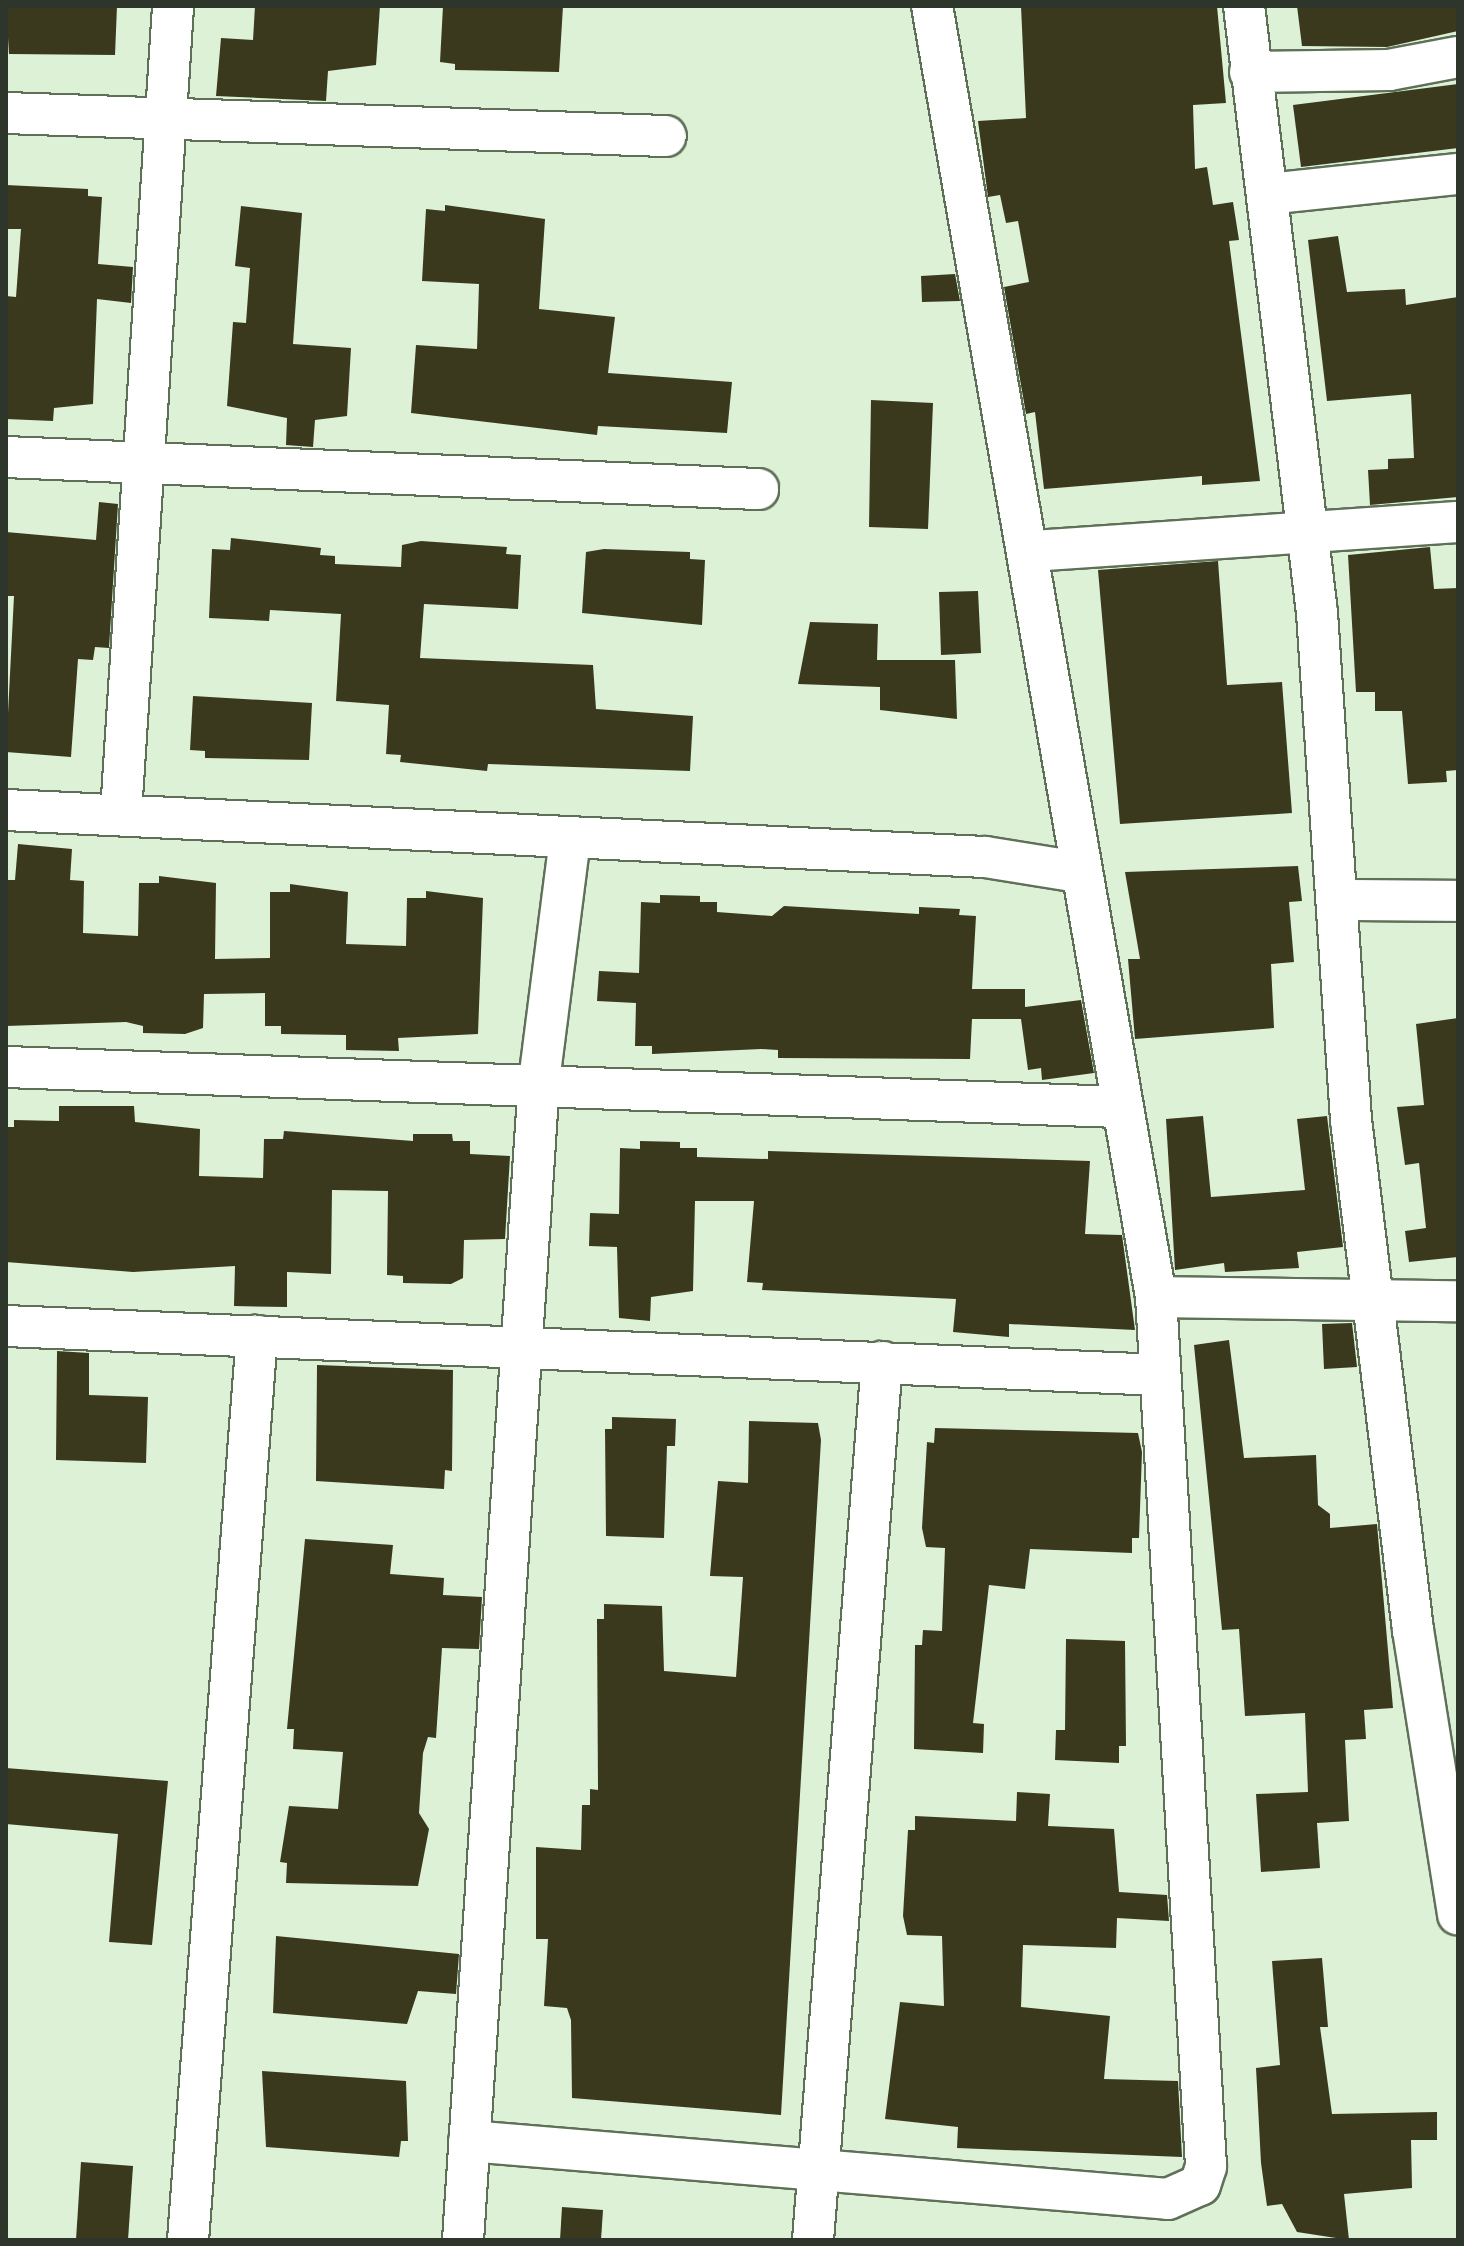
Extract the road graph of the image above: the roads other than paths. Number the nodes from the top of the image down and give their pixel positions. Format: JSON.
{"nodes":[{"id":1,"x":173,"y":6,"type":"edge"},
{"id":2,"x":932,"y":6,"type":"edge"},
{"id":3,"x":1244,"y":6,"type":"edge"},
{"id":4,"x":1458,"y":57,"type":"edge"},
{"id":5,"x":1250,"y":72,"type":"junction"},
{"id":6,"x":6,"y":113,"type":"edge"},
{"id":7,"x":164,"y":118,"type":"junction"},
{"id":8,"x":666,"y":136,"type":"dead end"},
{"id":9,"x":1458,"y":174,"type":"edge"},
{"id":10,"x":1267,"y":194,"type":"junction"},
{"id":11,"x":6,"y":457,"type":"edge"},
{"id":12,"x":143,"y":466,"type":"junction"},
{"id":13,"x":758,"y":489,"type":"dead end"},
{"id":14,"x":1458,"y":522,"type":"edge"},
{"id":15,"x":1307,"y":533,"type":"junction"},
{"id":16,"x":1032,"y":551,"type":"junction"},
{"id":17,"x":6,"y":810,"type":"edge"},
{"id":18,"x":121,"y":813,"type":"junction"},
{"id":19,"x":570,"y":838,"type":"junction"},
{"id":20,"x":1079,"y":872,"type":"junction"},
{"id":21,"x":1342,"y":900,"type":"junction"},
{"id":22,"x":1458,"y":901,"type":"edge"},
{"id":23,"x":6,"y":1067,"type":"edge"},
{"id":24,"x":539,"y":1081,"type":"junction"},
{"id":25,"x":1118,"y":1107,"type":"junction"},
{"id":26,"x":1156,"y":1297,"type":"junction"},
{"id":27,"x":1373,"y":1298,"type":"junction"},
{"id":28,"x":1458,"y":1301,"type":"edge"},
{"id":29,"x":6,"y":1326,"type":"edge"},
{"id":30,"x":257,"y":1336,"type":"junction"},
{"id":31,"x":520,"y":1352,"type":"junction"},
{"id":32,"x":882,"y":1362,"type":"junction"},
{"id":33,"x":1160,"y":1375,"type":"junction"},
{"id":34,"x":1458,"y":1914,"type":"edge"},
{"id":35,"x":469,"y":2141,"type":"junction"},
{"id":36,"x":818,"y":2166,"type":"junction"},
{"id":37,"x":188,"y":2240,"type":"edge"},
{"id":38,"x":463,"y":2240,"type":"edge"},
{"id":39,"x":813,"y":2240,"type":"edge"}],
"edges":[{"from":1,"to":7,"type":"street"},
{"from":2,"to":16,"type":"street"},
{"from":3,"to":5,"type":"street"},
{"from":4,"to":5,"type":"street"},
{"from":5,"to":10,"type":"street"},
{"from":6,"to":7,"type":"street"},
{"from":7,"to":8,"type":"street"},
{"from":7,"to":12,"type":"street"},
{"from":9,"to":10,"type":"street"},
{"from":10,"to":15,"type":"street"},
{"from":11,"to":12,"type":"street"},
{"from":12,"to":13,"type":"street"},
{"from":12,"to":18,"type":"street"},
{"from":14,"to":15,"type":"street"},
{"from":15,"to":16,"type":"street"},
{"from":15,"to":21,"type":"street"},
{"from":16,"to":20,"type":"street"},
{"from":17,"to":18,"type":"street"},
{"from":18,"to":19,"type":"street"},
{"from":19,"to":20,"type":"street"},
{"from":19,"to":24,"type":"street"},
{"from":20,"to":25,"type":"street"},
{"from":21,"to":22,"type":"street"},
{"from":21,"to":27,"type":"street"},
{"from":23,"to":24,"type":"street"},
{"from":24,"to":25,"type":"street"},
{"from":24,"to":31,"type":"street"},
{"from":25,"to":26,"type":"street"},
{"from":26,"to":27,"type":"street"},
{"from":26,"to":33,"type":"street"},
{"from":27,"to":28,"type":"street"},
{"from":27,"to":34,"type":"street"},
{"from":29,"to":30,"type":"street"},
{"from":30,"to":31,"type":"street"},
{"from":30,"to":37,"type":"street"},
{"from":31,"to":32,"type":"street"},
{"from":31,"to":35,"type":"street"},
{"from":32,"to":33,"type":"street"},
{"from":32,"to":36,"type":"street"},
{"from":33,"to":36,"type":"street"},
{"from":35,"to":36,"type":"street"},
{"from":35,"to":38,"type":"street"},
{"from":36,"to":39,"type":"street"}]}
